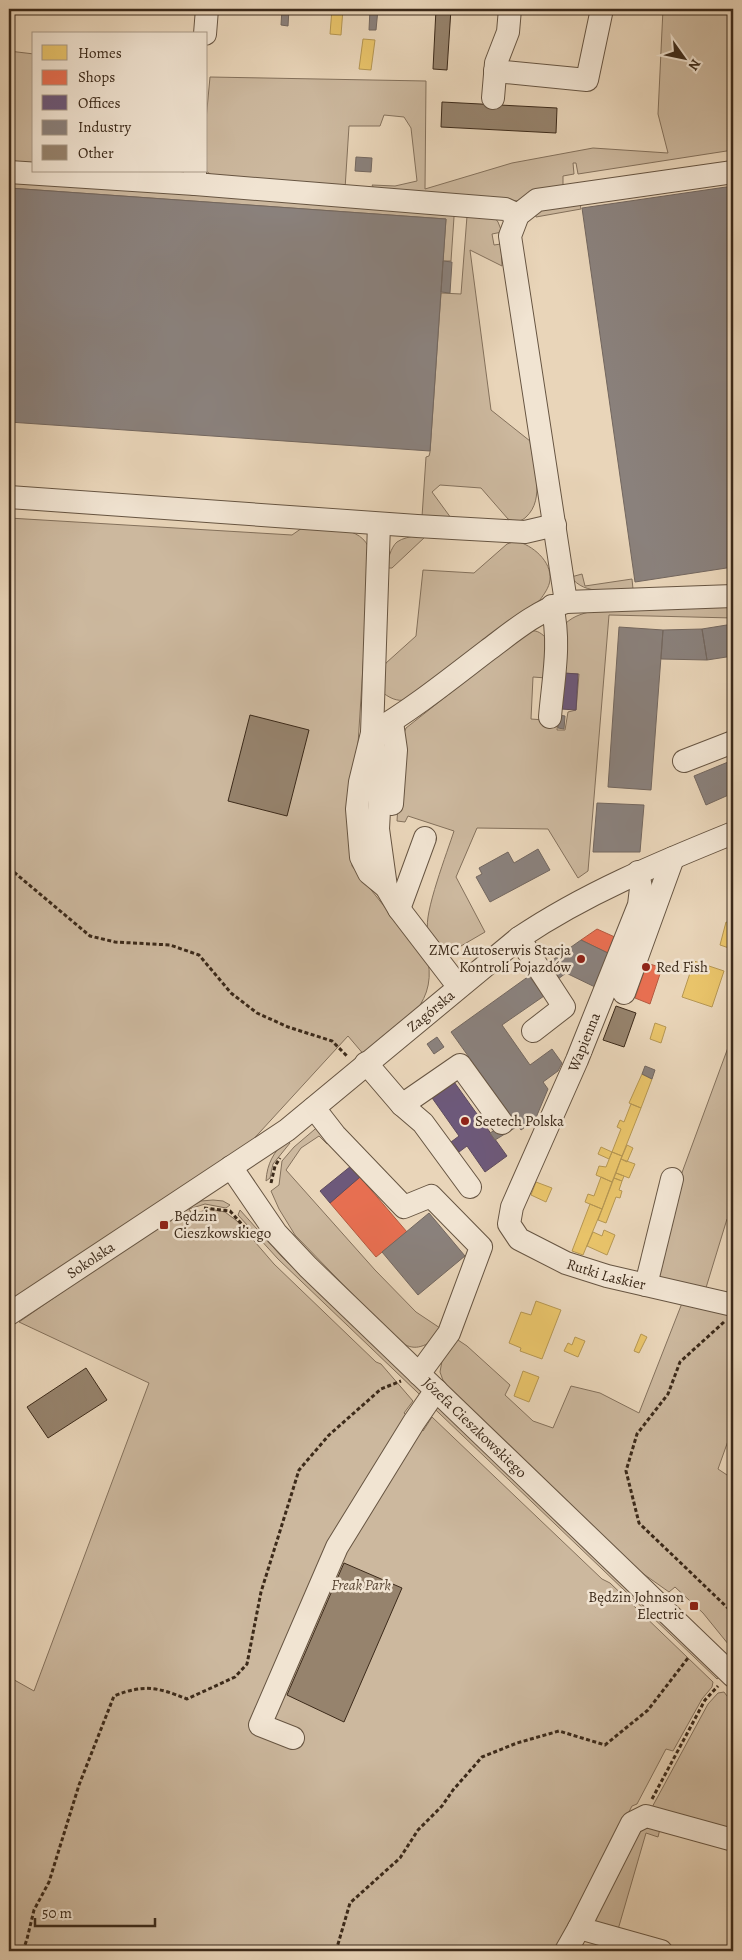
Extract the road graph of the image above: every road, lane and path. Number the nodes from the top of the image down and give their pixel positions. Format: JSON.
{"nodes":[{"id":1,"x":207,"y":9,"type":"edge"},
{"id":2,"x":510,"y":9,"type":"edge"},
{"id":3,"x":602,"y":9,"type":"edge"},
{"id":4,"x":205,"y":32,"type":"edge"},
{"id":5,"x":495,"y":71,"type":"junction"},
{"id":6,"x":493,"y":98,"type":"dead end"},
{"id":7,"x":9,"y":172,"type":"edge"},
{"id":8,"x":733,"y":172,"type":"edge"},
{"id":9,"x":195,"y":178,"type":"edge"},
{"id":10,"x":518,"y":215,"type":"junction"},
{"id":11,"x":9,"y":497,"type":"edge"},
{"id":12,"x":379,"y":524,"type":"junction"},
{"id":13,"x":554,"y":525,"type":"junction"},
{"id":14,"x":733,"y":596,"type":"edge"},
{"id":15,"x":559,"y":604,"type":"junction"},
{"id":16,"x":550,"y":717,"type":"dead end"},
{"id":17,"x":392,"y":722,"type":"junction"},
{"id":18,"x":372,"y":733,"type":"junction"},
{"id":19,"x":733,"y":742,"type":"edge"},
{"id":20,"x":684,"y":761,"type":"dead end"},
{"id":21,"x":733,"y":833,"type":"edge"},
{"id":22,"x":425,"y":838,"type":"dead end"},
{"id":23,"x":673,"y":858,"type":"junction"},
{"id":24,"x":9,"y":868,"type":"edge"},
{"id":25,"x":638,"y":872,"type":"junction"},
{"id":26,"x":386,"y":887,"type":"junction"},
{"id":27,"x":399,"y":909,"type":"junction"},
{"id":28,"x":519,"y":938,"type":"junction"},
{"id":29,"x":458,"y":986,"type":"junction"},
{"id":30,"x":624,"y":993,"type":"dead end"},
{"id":31,"x":532,"y":1031,"type":"dead end"},
{"id":32,"x":362,"y":1066,"type":"junction"},
{"id":33,"x":402,"y":1105,"type":"junction"},
{"id":34,"x":314,"y":1108,"type":"junction"},
{"id":35,"x":502,"y":1123,"type":"dead end"},
{"id":36,"x":231,"y":1167,"type":"junction"},
{"id":37,"x":672,"y":1180,"type":"dead end"},
{"id":38,"x":470,"y":1187,"type":"dead end"},
{"id":39,"x":172,"y":1206,"type":"joint"},
{"id":40,"x":512,"y":1207,"type":"joint"},
{"id":41,"x":646,"y":1285,"type":"junction"},
{"id":42,"x":730,"y":1312,"type":"edge"},
{"id":43,"x":9,"y":1314,"type":"edge"},
{"id":44,"x":410,"y":1377,"type":"junction"},
{"id":45,"x":436,"y":1390,"type":"junction"},
{"id":46,"x":733,"y":1613,"type":"edge"},
{"id":47,"x":689,"y":1657,"type":"dead end"},
{"id":48,"x":727,"y":1680,"type":"edge"},
{"id":49,"x":293,"y":1738,"type":"dead end"},
{"id":50,"x":646,"y":1816,"type":"junction"},
{"id":51,"x":733,"y":1840,"type":"edge"},
{"id":52,"x":579,"y":1928,"type":"junction"},
{"id":53,"x":22,"y":1951,"type":"edge"},
{"id":54,"x":336,"y":1951,"type":"edge"},
{"id":55,"x":566,"y":1951,"type":"edge"},
{"id":56,"x":661,"y":1951,"type":"edge"}],
"edges":[{"from":1,"to":4,"type":"street"},
{"from":2,"to":5,"type":"street"},
{"from":3,"to":5,"type":"street"},
{"from":5,"to":6,"type":"street"},
{"from":7,"to":9,"type":"street"},
{"from":8,"to":10,"type":"street"},
{"from":9,"to":10,"type":"street"},
{"from":10,"to":13,"type":"street"},
{"from":11,"to":12,"type":"street"},
{"from":12,"to":13,"type":"street"},
{"from":12,"to":18,"type":"street"},
{"from":13,"to":15,"type":"street"},
{"from":14,"to":15,"type":"street"},
{"from":15,"to":16,"type":"street"},
{"from":15,"to":17,"type":"street"},
{"from":17,"to":18,"type":"street"},
{"from":17,"to":26,"type":"street"},
{"from":18,"to":26,"type":"street"},
{"from":19,"to":20,"type":"street"},
{"from":21,"to":23,"type":"street","name":"Zagórska"},
{"from":22,"to":27,"type":"street"},
{"from":23,"to":25,"type":"street","name":"Zagórska"},
{"from":23,"to":30,"type":"street"},
{"from":24,"to":32,"type":"path"},
{"from":25,"to":28,"type":"street","name":"Zagórska"},
{"from":25,"to":40,"type":"street","name":"Wapienna"},
{"from":26,"to":27,"type":"street"},
{"from":27,"to":29,"type":"street"},
{"from":28,"to":29,"type":"street","name":"Zagórska"},
{"from":28,"to":31,"type":"street"},
{"from":29,"to":32,"type":"street","name":"Zagórska"},
{"from":32,"to":33,"type":"street"},
{"from":32,"to":34,"type":"street","name":"Zagórska"},
{"from":33,"to":35,"type":"street"},
{"from":33,"to":38,"type":"street"},
{"from":34,"to":36,"type":"street","name":"Zagórska"},
{"from":34,"to":44,"type":"street"},
{"from":36,"to":39,"type":"street","name":"Zagórska"},
{"from":36,"to":44,"type":"street","name":"Józefa Cieszkowskiego"},
{"from":37,"to":41,"type":"street"},
{"from":39,"to":43,"type":"street","name":"Sokolska"},
{"from":40,"to":41,"type":"street","name":"Rutki Laskier"},
{"from":41,"to":42,"type":"street","name":"Rutki Laskier"},
{"from":42,"to":46,"type":"path"},
{"from":44,"to":45,"type":"street","name":"Józefa Cieszkowskiego"},
{"from":44,"to":53,"type":"path"},
{"from":45,"to":48,"type":"street","name":"Józefa Cieszkowskiego"},
{"from":45,"to":49,"type":"street"},
{"from":47,"to":54,"type":"path"},
{"from":48,"to":50,"type":"path"},
{"from":50,"to":51,"type":"street"},
{"from":50,"to":52,"type":"street"},
{"from":52,"to":55,"type":"street"},
{"from":52,"to":56,"type":"street"}]}
